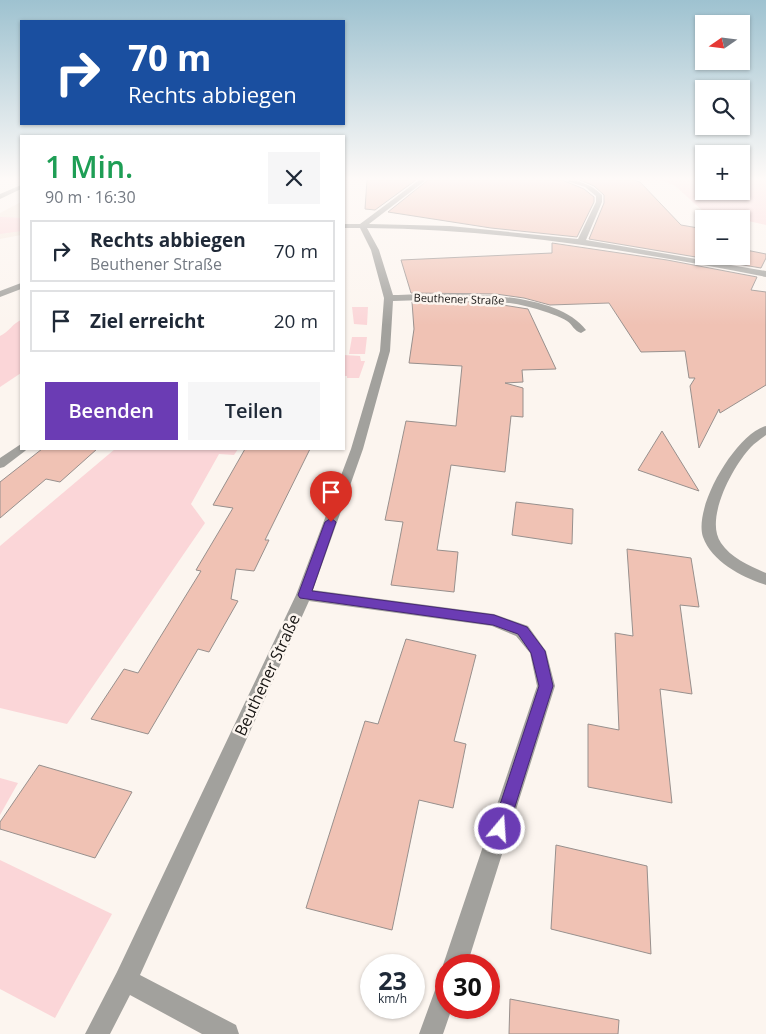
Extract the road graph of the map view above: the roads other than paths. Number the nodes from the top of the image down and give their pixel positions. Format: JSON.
{"nodes":[{"id":1,"x":363,"y":228,"type":"edge"},
{"id":2,"x":438,"y":228,"type":"edge"},
{"id":3,"x":587,"y":228,"type":"edge"},
{"id":4,"x":581,"y":242,"type":"junction"},
{"id":5,"x":766,"y":274,"type":"edge"},
{"id":6,"x":20,"y":286,"type":"edge"},
{"id":7,"x":0,"y":294,"type":"edge"},
{"id":8,"x":389,"y":298,"type":"junction"},
{"id":9,"x":581,"y":330,"type":"dead end"},
{"id":10,"x":766,"y":430,"type":"edge"},
{"id":11,"x":20,"y":449,"type":"edge"},
{"id":12,"x":0,"y":464,"type":"edge"},
{"id":13,"x":766,"y":579,"type":"edge"},
{"id":14,"x":304,"y":595,"type":"junction"},
{"id":15,"x":459,"y":954,"type":"edge"},
{"id":16,"x":125,"y":980,"type":"junction"},
{"id":17,"x":437,"y":1019,"type":"edge"},
{"id":18,"x":96,"y":1034,"type":"edge"},
{"id":19,"x":227,"y":1034,"type":"edge"},
{"id":20,"x":432,"y":1034,"type":"edge"}],
"edges":[{"from":1,"to":8,"type":"street","name":"Beuthener Straße"},
{"from":2,"to":4,"type":"street"},
{"from":3,"to":4,"type":"street"},
{"from":4,"to":5,"type":"street"},
{"from":6,"to":7,"type":"street"},
{"from":8,"to":9,"type":"street","name":"Beuthener Straße"},
{"from":8,"to":14,"type":"street","name":"Beuthener Straße"},
{"from":10,"to":13,"type":"street"},
{"from":11,"to":12,"type":"street"},
{"from":14,"to":15,"type":"street"},
{"from":14,"to":16,"type":"street","name":"Beuthener Straße"},
{"from":16,"to":18,"type":"street","name":"Beuthener Straße"},
{"from":16,"to":19,"type":"street"},
{"from":17,"to":20,"type":"street"}]}
